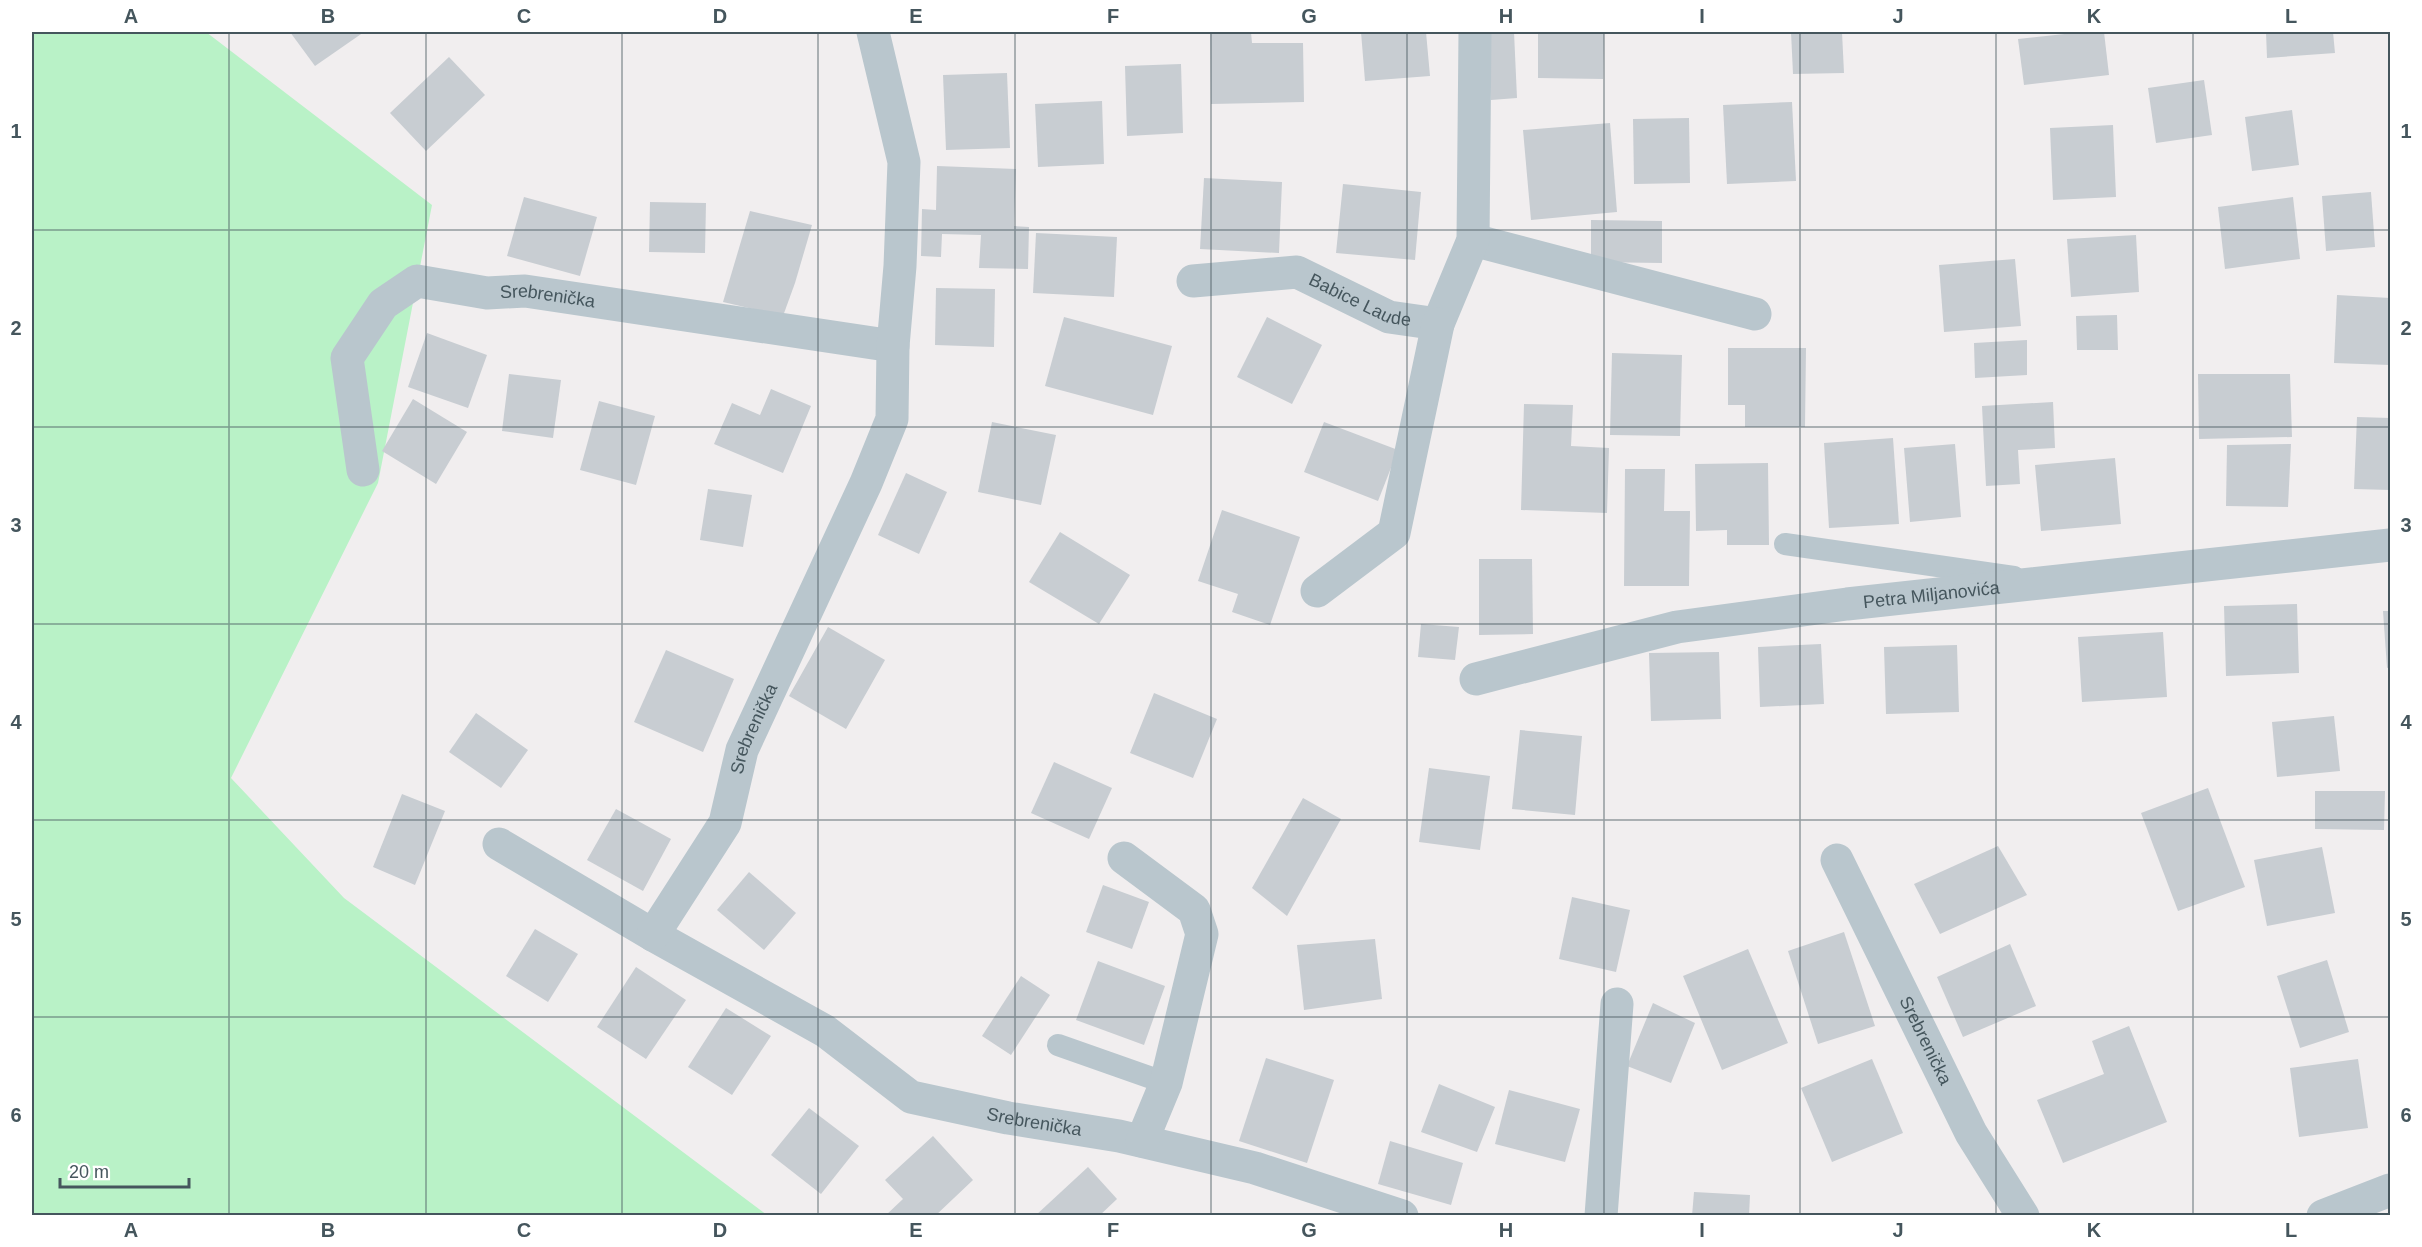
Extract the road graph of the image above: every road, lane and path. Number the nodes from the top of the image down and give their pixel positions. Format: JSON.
{"nodes":[{"id":1,"x":873,"y":32,"type":"edge"},
{"id":2,"x":1475,"y":32,"type":"edge"},
{"id":3,"x":1473,"y":240,"type":"junction"},
{"id":4,"x":1193,"y":281,"type":"dead end"},
{"id":5,"x":1755,"y":314,"type":"dead end"},
{"id":6,"x":1438,"y":324,"type":"junction"},
{"id":7,"x":893,"y":346,"type":"junction"},
{"id":8,"x":363,"y":470,"type":"dead end"},
{"id":9,"x":1785,"y":544,"type":"dead end"},
{"id":10,"x":2391,"y":545,"type":"edge"},
{"id":11,"x":2042,"y":581,"type":"junction"},
{"id":12,"x":1317,"y":591,"type":"dead end"},
{"id":13,"x":1476,"y":679,"type":"dead end"},
{"id":14,"x":499,"y":844,"type":"dead end"},
{"id":15,"x":1124,"y":858,"type":"dead end"},
{"id":16,"x":1837,"y":860,"type":"dead end"},
{"id":17,"x":653,"y":935,"type":"junction"},
{"id":18,"x":1617,"y":1004,"type":"dead end"},
{"id":19,"x":1058,"y":1045,"type":"dead end"},
{"id":20,"x":1166,"y":1083,"type":"junction"},
{"id":21,"x":1142,"y":1141,"type":"junction"},
{"id":22,"x":2391,"y":1190,"type":"edge"},
{"id":23,"x":1402,"y":1215,"type":"edge"},
{"id":24,"x":1601,"y":1215,"type":"edge"},
{"id":25,"x":2023,"y":1215,"type":"edge"},
{"id":26,"x":2323,"y":1215,"type":"edge"}],
"edges":[{"from":1,"to":7,"type":"street","name":"Srebrenička"},
{"from":2,"to":3,"type":"street","name":"Babice Laude"},
{"from":3,"to":5,"type":"street"},
{"from":3,"to":6,"type":"street","name":"Babice Laude"},
{"from":4,"to":6,"type":"street","name":"Babice Laude"},
{"from":6,"to":12,"type":"street"},
{"from":7,"to":8,"type":"street","name":"Srebrenička"},
{"from":7,"to":17,"type":"street","name":"Srebrenička"},
{"from":9,"to":11,"type":"lane"},
{"from":10,"to":11,"type":"street","name":"Petra Miljanovića"},
{"from":11,"to":13,"type":"street","name":"Petra Miljanovića"},
{"from":14,"to":17,"type":"street","name":"Srebrenička"},
{"from":15,"to":20,"type":"street"},
{"from":16,"to":25,"type":"street","name":"Srebrenička"},
{"from":17,"to":21,"type":"street","name":"Srebrenička"},
{"from":18,"to":24,"type":"street"},
{"from":19,"to":20,"type":"lane"},
{"from":20,"to":21,"type":"street"},
{"from":21,"to":23,"type":"street","name":"Srebrenička"},
{"from":22,"to":26,"type":"street"}]}
